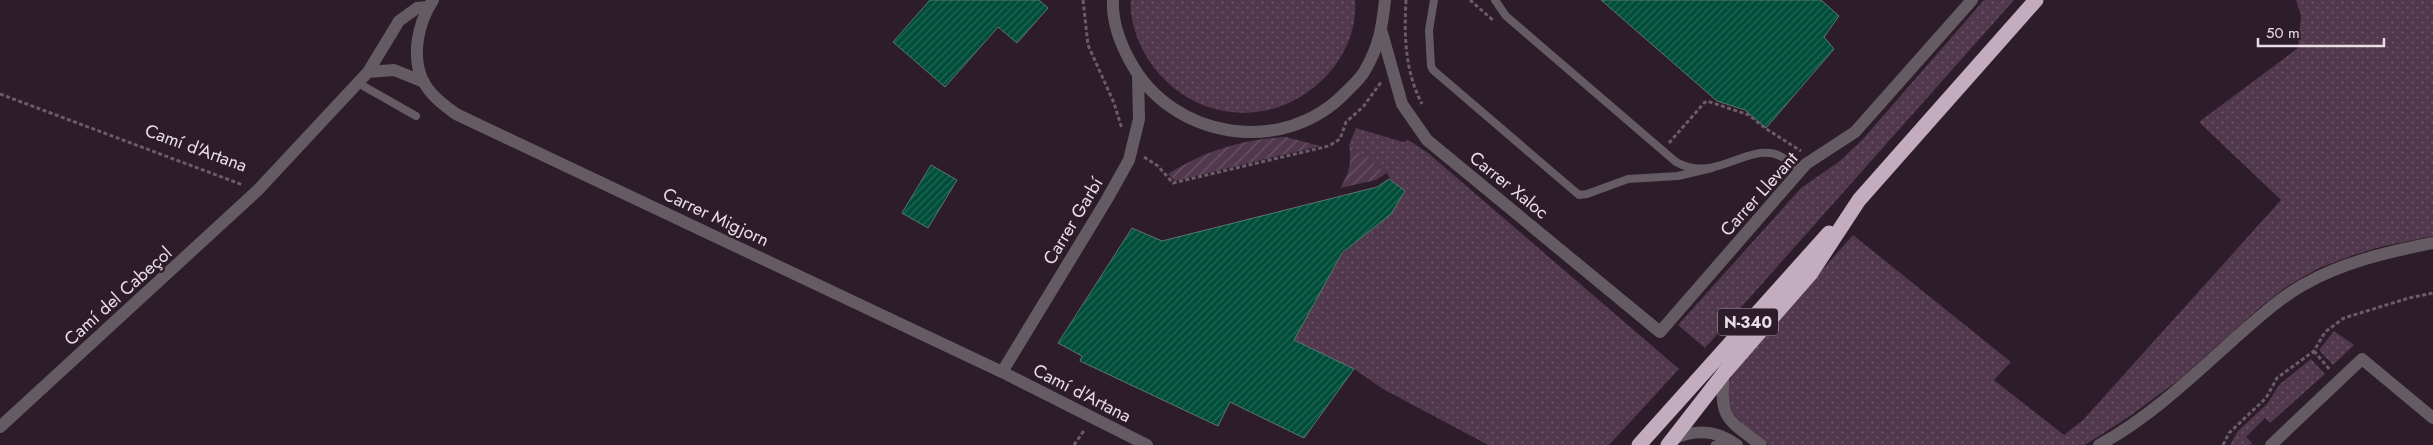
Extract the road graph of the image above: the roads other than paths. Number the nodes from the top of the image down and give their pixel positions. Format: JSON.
{"nodes":[{"id":1,"x":1113,"y":0,"type":"edge"},
{"id":2,"x":1385,"y":0,"type":"edge"},
{"id":3,"x":1434,"y":0,"type":"edge"},
{"id":4,"x":1495,"y":0,"type":"edge"},
{"id":5,"x":1972,"y":0,"type":"edge"},
{"id":6,"x":2036,"y":0,"type":"edge"},
{"id":7,"x":431,"y":4,"type":"edge"},
{"id":8,"x":1382,"y":34,"type":"junction"},
{"id":9,"x":368,"y":72,"type":"junction"},
{"id":10,"x":1138,"y":76,"type":"junction"},
{"id":11,"x":424,"y":82,"type":"junction"},
{"id":12,"x":358,"y":83,"type":"junction"},
{"id":13,"x":416,"y":116,"type":"dead end"},
{"id":14,"x":1712,"y":168,"type":"junction"},
{"id":15,"x":1801,"y":171,"type":"junction"},
{"id":16,"x":258,"y":190,"type":"joint"},
{"id":17,"x":1859,"y":200,"type":"junction"},
{"id":18,"x":2433,"y":243,"type":"edge"},
{"id":19,"x":1660,"y":332,"type":"joint"},
{"id":20,"x":1002,"y":372,"type":"junction"},
{"id":21,"x":1724,"y":373,"type":"junction"},
{"id":22,"x":2433,"y":418,"type":"edge"},
{"id":23,"x":0,"y":427,"type":"edge"},
{"id":24,"x":1671,"y":441,"type":"edge"},
{"id":25,"x":1732,"y":442,"type":"edge"},
{"id":26,"x":1147,"y":445,"type":"edge"},
{"id":27,"x":1639,"y":445,"type":"edge"},
{"id":28,"x":1715,"y":445,"type":"edge"},
{"id":29,"x":1761,"y":445,"type":"edge"},
{"id":30,"x":2099,"y":445,"type":"edge"},
{"id":31,"x":2271,"y":445,"type":"edge"}],
"edges":[{"from":1,"to":10,"type":"street"},
{"from":2,"to":8,"type":"street"},
{"from":3,"to":14,"type":"lane"},
{"from":4,"to":14,"type":"lane"},
{"from":5,"to":15,"type":"street","name":"Carrer Llevant"},
{"from":6,"to":17,"type":"highway","number":"N-340"},
{"from":7,"to":9,"type":"street","name":"Camí d'Artana"},
{"from":7,"to":11,"type":"street"},
{"from":8,"to":10,"type":"street"},
{"from":8,"to":19,"type":"street","name":"Carrer Xaloc"},
{"from":9,"to":11,"type":"street"},
{"from":9,"to":12,"type":"street","name":"Camí d'Artana"},
{"from":10,"to":20,"type":"street","name":"Carrer Garbí"},
{"from":11,"to":20,"type":"street","name":"Carrer Migjorn"},
{"from":12,"to":13,"type":"lane"},
{"from":12,"to":16,"type":"street","name":"Camí d'Artana"},
{"from":14,"to":15,"type":"lane"},
{"from":15,"to":19,"type":"street","name":"Carrer Llevant"},
{"from":16,"to":23,"type":"street","name":"Camí del Cabeçol"},
{"from":17,"to":21,"type":"highway"},
{"from":17,"to":27,"type":"highway","number":"N-340"},
{"from":18,"to":30,"type":"street"},
{"from":20,"to":26,"type":"street","name":"Camí d'Artana"},
{"from":21,"to":24,"type":"highway"},
{"from":21,"to":29,"type":"street"},
{"from":22,"to":31,"type":"street"},
{"from":24,"to":25,"type":"street"},
{"from":25,"to":28,"type":"lane"}]}
